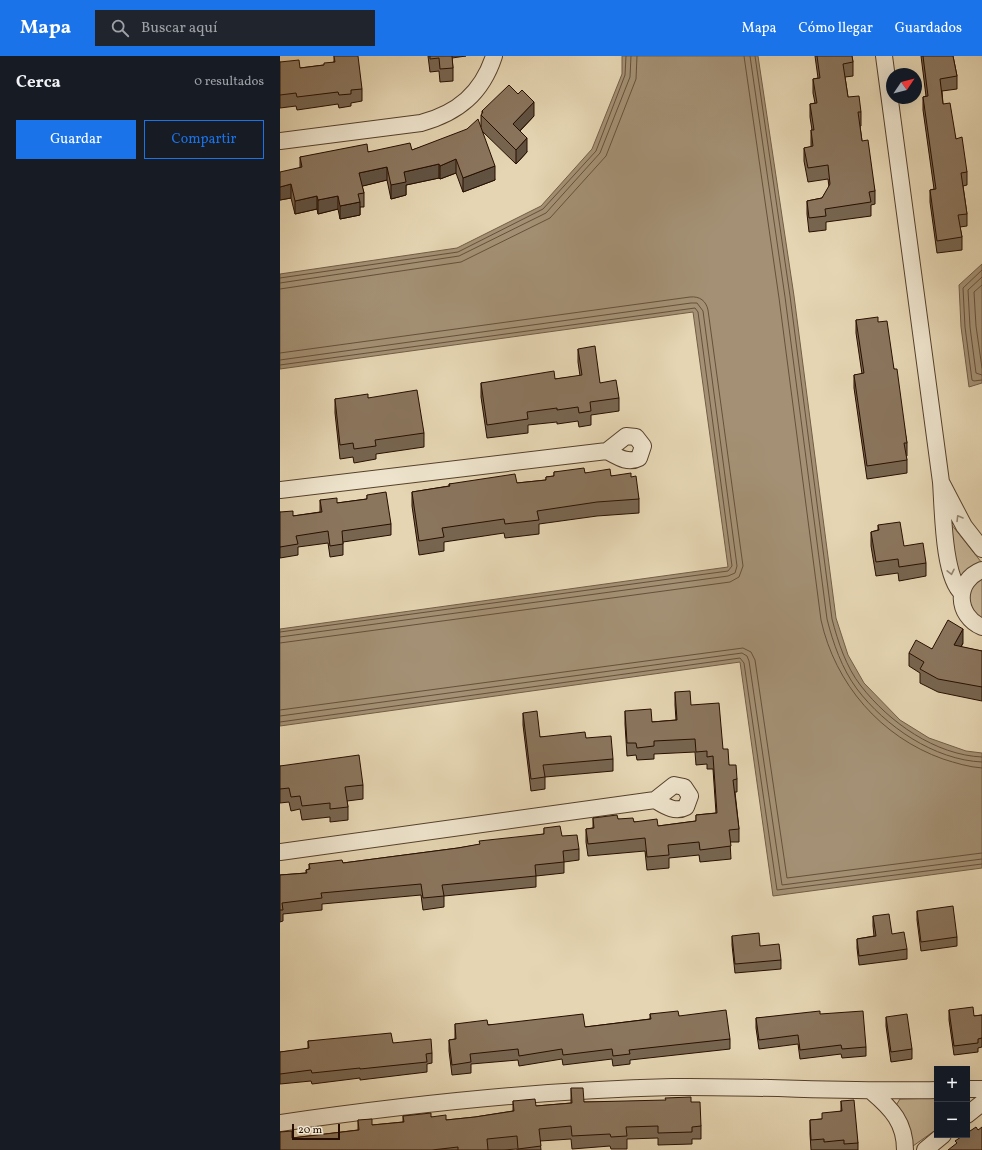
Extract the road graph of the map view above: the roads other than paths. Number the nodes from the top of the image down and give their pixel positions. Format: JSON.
{"nodes":[{"id":1,"x":494,"y":56,"type":"edge"},
{"id":2,"x":884,"y":56,"type":"edge"},
{"id":3,"x":280,"y":141,"type":"edge"},
{"id":4,"x":607,"y":452,"type":"dead end"},
{"id":5,"x":941,"y":482,"type":"junction"},
{"id":6,"x":280,"y":490,"type":"edge"},
{"id":7,"x":982,"y":549,"type":"edge"},
{"id":8,"x":982,"y":570,"type":"edge"},
{"id":9,"x":962,"y":593,"type":"junction"},
{"id":10,"x":982,"y":627,"type":"edge"},
{"id":11,"x":655,"y":800,"type":"dead end"},
{"id":12,"x":280,"y":852,"type":"edge"},
{"id":13,"x":970,"y":1089,"type":"edge"},
{"id":14,"x":982,"y":1089,"type":"edge"},
{"id":15,"x":934,"y":1090,"type":"edge"},
{"id":16,"x":872,"y":1092,"type":"junction"},
{"id":17,"x":982,"y":1103,"type":"edge"},
{"id":18,"x":970,"y":1113,"type":"edge"},
{"id":19,"x":280,"y":1123,"type":"edge"},
{"id":20,"x":939,"y":1138,"type":"edge"},
{"id":21,"x":905,"y":1150,"type":"edge"},
{"id":22,"x":925,"y":1150,"type":"edge"}],
"edges":[{"from":1,"to":3,"type":"street"},
{"from":2,"to":5,"type":"street"},
{"from":4,"to":6,"type":"street"},
{"from":7,"to":5,"type":"street","one_way":true},
{"from":5,"to":9,"type":"street","one_way":true},
{"from":8,"to":9,"type":"street"},
{"from":9,"to":10,"type":"street"},
{"from":11,"to":12,"type":"street"},
{"from":13,"to":14,"type":"street"},
{"from":15,"to":16,"type":"street"},
{"from":16,"to":19,"type":"street"},
{"from":16,"to":21,"type":"street"},
{"from":17,"to":18,"type":"street"},
{"from":20,"to":22,"type":"street"}]}
